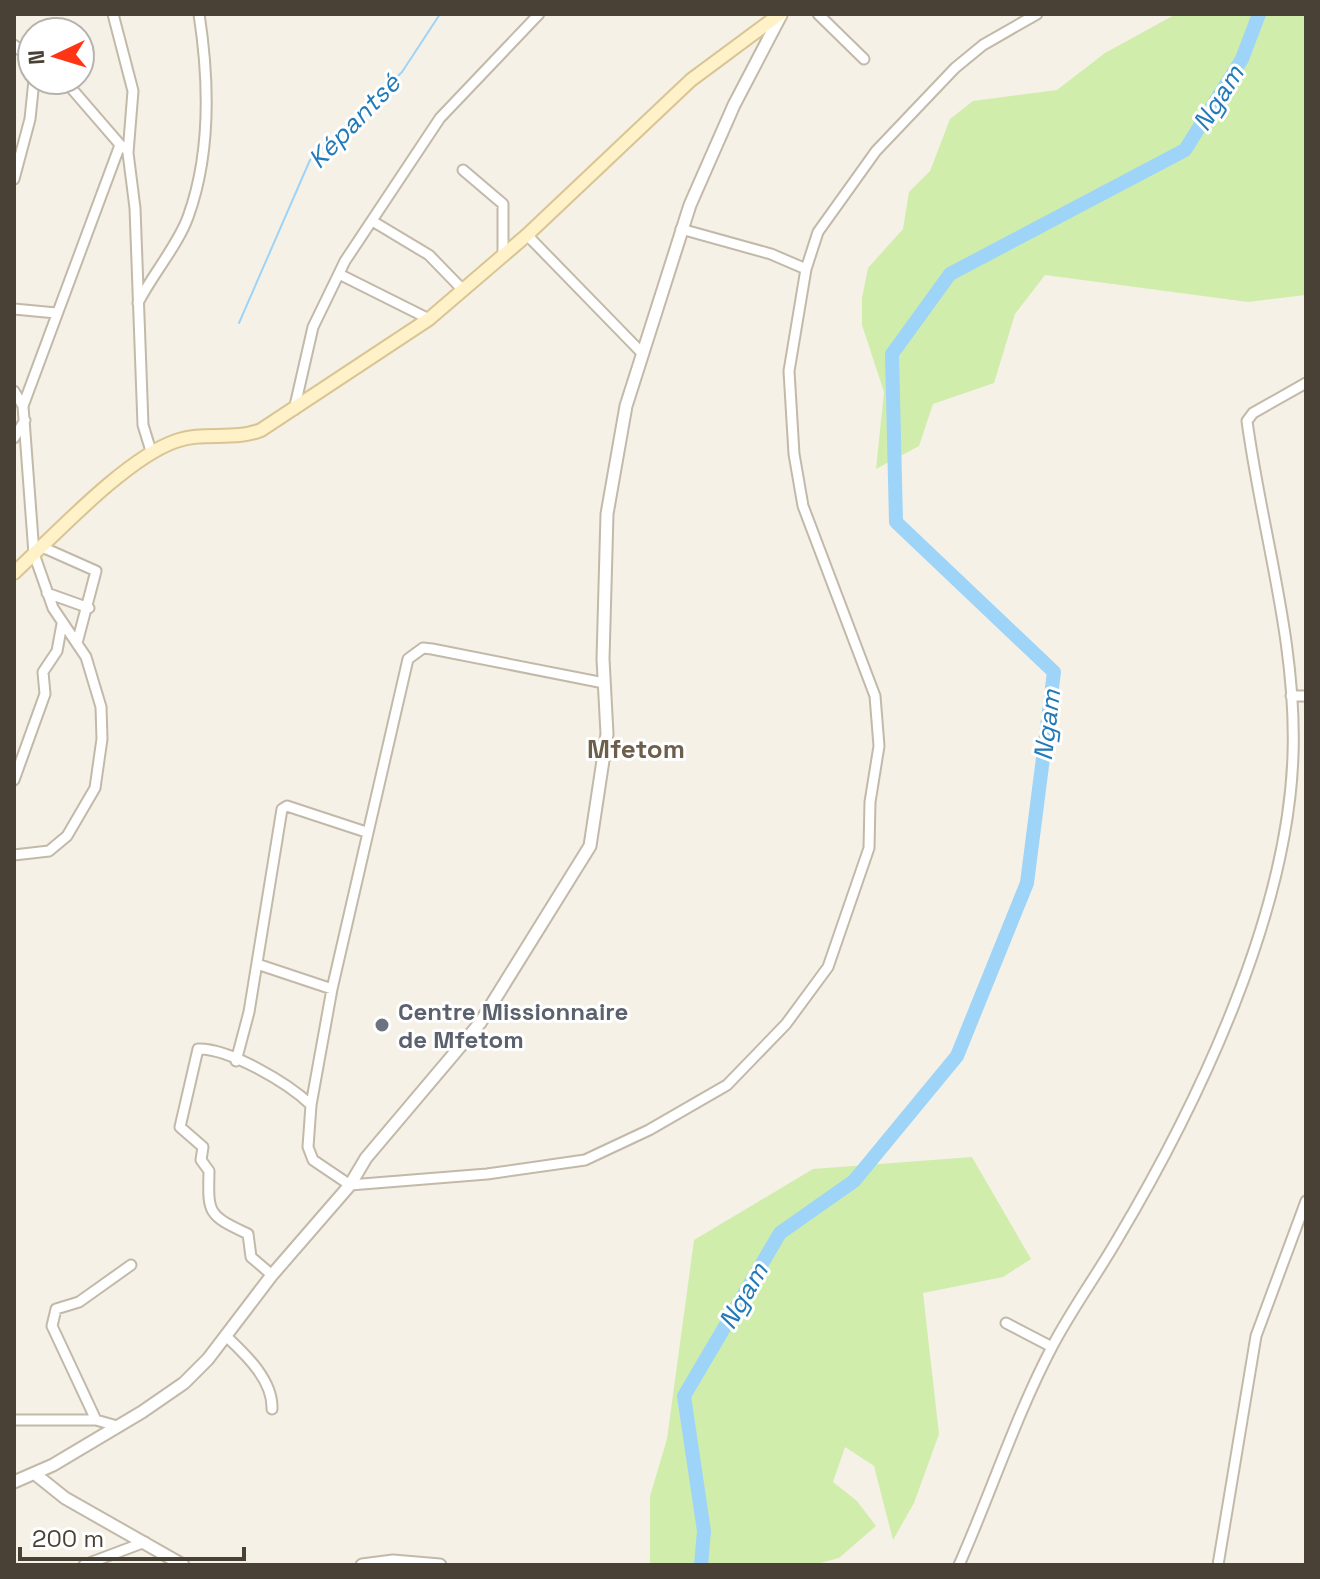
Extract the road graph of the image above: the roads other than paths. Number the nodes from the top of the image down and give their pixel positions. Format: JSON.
{"nodes":[{"id":1,"x":113,"y":14,"type":"edge"},
{"id":2,"x":199,"y":14,"type":"edge"},
{"id":3,"x":539,"y":14,"type":"edge"},
{"id":4,"x":780,"y":14,"type":"edge"},
{"id":5,"x":818,"y":14,"type":"edge"},
{"id":6,"x":1037,"y":14,"type":"edge"},
{"id":7,"x":864,"y":59,"type":"dead end"},
{"id":8,"x":32,"y":96,"type":"edge"},
{"id":9,"x":78,"y":96,"type":"edge"},
{"id":10,"x":120,"y":145,"type":"junction"},
{"id":11,"x":128,"y":153,"type":"junction"},
{"id":12,"x":463,"y":170,"type":"dead end"},
{"id":13,"x":14,"y":179,"type":"edge"},
{"id":14,"x":374,"y":222,"type":"junction"},
{"id":15,"x":681,"y":229,"type":"junction"},
{"id":16,"x":527,"y":235,"type":"junction"},
{"id":17,"x":503,"y":256,"type":"junction"},
{"id":18,"x":806,"y":269,"type":"junction"},
{"id":19,"x":339,"y":274,"type":"junction"},
{"id":20,"x":463,"y":290,"type":"junction"},
{"id":21,"x":138,"y":303,"type":"junction"},
{"id":22,"x":14,"y":309,"type":"edge"},
{"id":23,"x":56,"y":313,"type":"junction"},
{"id":24,"x":429,"y":319,"type":"junction"},
{"id":25,"x":641,"y":352,"type":"junction"},
{"id":26,"x":1306,"y":383,"type":"edge"},
{"id":27,"x":14,"y":391,"type":"edge"},
{"id":28,"x":23,"y":406,"type":"junction"},
{"id":29,"x":294,"y":410,"type":"junction"},
{"id":30,"x":25,"y":419,"type":"junction"},
{"id":31,"x":14,"y":438,"type":"edge"},
{"id":32,"x":151,"y":451,"type":"junction"},
{"id":33,"x":38,"y":550,"type":"junction"},
{"id":34,"x":14,"y":573,"type":"edge"},
{"id":35,"x":47,"y":593,"type":"junction"},
{"id":36,"x":89,"y":608,"type":"junction"},
{"id":37,"x":62,"y":624,"type":"junction"},
{"id":38,"x":74,"y":639,"type":"junction"},
{"id":39,"x":59,"y":640,"type":"junction"},
{"id":40,"x":604,"y":683,"type":"junction"},
{"id":41,"x":1291,"y":696,"type":"junction"},
{"id":42,"x":1306,"y":696,"type":"edge"},
{"id":43,"x":14,"y":780,"type":"edge"},
{"id":44,"x":366,"y":832,"type":"junction"},
{"id":45,"x":14,"y":855,"type":"edge"},
{"id":46,"x":257,"y":964,"type":"junction"},
{"id":47,"x":332,"y":989,"type":"junction"},
{"id":48,"x":236,"y":1061,"type":"junction"},
{"id":49,"x":311,"y":1105,"type":"junction"},
{"id":50,"x":350,"y":1185,"type":"junction"},
{"id":51,"x":1306,"y":1201,"type":"edge"},
{"id":52,"x":131,"y":1265,"type":"dead end"},
{"id":53,"x":272,"y":1275,"type":"junction"},
{"id":54,"x":1006,"y":1323,"type":"dead end"},
{"id":55,"x":227,"y":1337,"type":"junction"},
{"id":56,"x":1052,"y":1347,"type":"junction"},
{"id":57,"x":272,"y":1409,"type":"dead end"},
{"id":58,"x":14,"y":1420,"type":"edge"},
{"id":59,"x":96,"y":1420,"type":"junction"},
{"id":60,"x":117,"y":1426,"type":"junction"},
{"id":61,"x":35,"y":1474,"type":"junction"},
{"id":62,"x":14,"y":1482,"type":"edge"},
{"id":63,"x":145,"y":1542,"type":"junction"},
{"id":64,"x":84,"y":1565,"type":"edge"},
{"id":65,"x":183,"y":1565,"type":"edge"},
{"id":66,"x":362,"y":1565,"type":"edge"},
{"id":67,"x":440,"y":1565,"type":"edge"},
{"id":68,"x":959,"y":1565,"type":"edge"},
{"id":69,"x":1218,"y":1565,"type":"edge"}],
"edges":[{"from":1,"to":11,"type":"street"},
{"from":2,"to":21,"type":"street"},
{"from":3,"to":14,"type":"street"},
{"from":4,"to":15,"type":"street"},
{"from":4,"to":16,"type":"main road"},
{"from":5,"to":7,"type":"street"},
{"from":6,"to":18,"type":"street"},
{"from":8,"to":13,"type":"street"},
{"from":9,"to":10,"type":"street"},
{"from":10,"to":11,"type":"street"},
{"from":10,"to":23,"type":"street"},
{"from":11,"to":21,"type":"street"},
{"from":12,"to":17,"type":"street"},
{"from":14,"to":19,"type":"street"},
{"from":14,"to":20,"type":"street"},
{"from":15,"to":18,"type":"street"},
{"from":15,"to":25,"type":"street"},
{"from":16,"to":17,"type":"main road"},
{"from":16,"to":25,"type":"street"},
{"from":17,"to":20,"type":"main road"},
{"from":18,"to":50,"type":"street"},
{"from":19,"to":24,"type":"street"},
{"from":19,"to":29,"type":"street"},
{"from":20,"to":24,"type":"main road"},
{"from":21,"to":32,"type":"street"},
{"from":22,"to":23,"type":"street"},
{"from":23,"to":28,"type":"street"},
{"from":24,"to":29,"type":"main road"},
{"from":25,"to":40,"type":"street"},
{"from":26,"to":41,"type":"street"},
{"from":27,"to":28,"type":"street"},
{"from":28,"to":30,"type":"street"},
{"from":29,"to":32,"type":"main road"},
{"from":30,"to":31,"type":"street"},
{"from":30,"to":33,"type":"street"},
{"from":32,"to":33,"type":"main road"},
{"from":33,"to":34,"type":"main road"},
{"from":33,"to":35,"type":"street"},
{"from":33,"to":36,"type":"street"},
{"from":35,"to":36,"type":"street"},
{"from":35,"to":37,"type":"street"},
{"from":36,"to":38,"type":"street"},
{"from":37,"to":38,"type":"street"},
{"from":37,"to":39,"type":"street"},
{"from":38,"to":39,"type":"street"},
{"from":38,"to":45,"type":"street"},
{"from":39,"to":43,"type":"street"},
{"from":40,"to":44,"type":"street"},
{"from":40,"to":50,"type":"street"},
{"from":41,"to":42,"type":"street"},
{"from":41,"to":56,"type":"street"},
{"from":44,"to":46,"type":"street"},
{"from":44,"to":47,"type":"street"},
{"from":46,"to":47,"type":"street"},
{"from":46,"to":48,"type":"street"},
{"from":47,"to":49,"type":"street"},
{"from":48,"to":49,"type":"street"},
{"from":48,"to":53,"type":"street"},
{"from":49,"to":50,"type":"street"},
{"from":50,"to":53,"type":"street"},
{"from":51,"to":69,"type":"street"},
{"from":52,"to":59,"type":"street"},
{"from":53,"to":55,"type":"street"},
{"from":54,"to":56,"type":"street"},
{"from":55,"to":57,"type":"street"},
{"from":55,"to":60,"type":"street"},
{"from":56,"to":68,"type":"street"},
{"from":58,"to":59,"type":"street"},
{"from":59,"to":60,"type":"street"},
{"from":60,"to":61,"type":"street"},
{"from":61,"to":62,"type":"street"},
{"from":61,"to":63,"type":"street"},
{"from":63,"to":64,"type":"street"},
{"from":63,"to":65,"type":"street"},
{"from":66,"to":67,"type":"street"}]}
